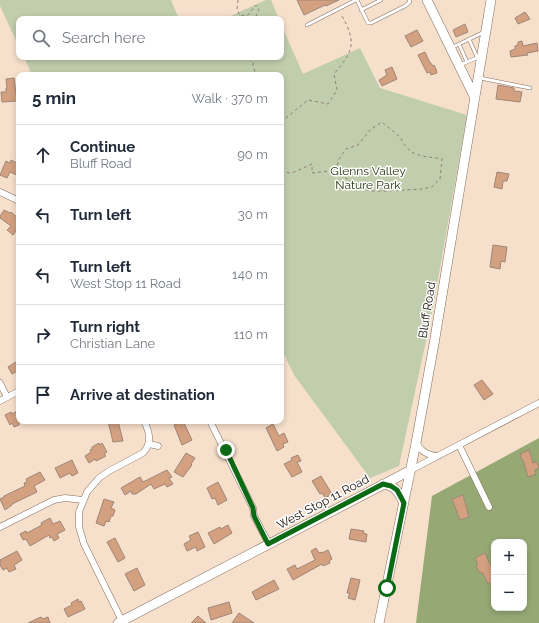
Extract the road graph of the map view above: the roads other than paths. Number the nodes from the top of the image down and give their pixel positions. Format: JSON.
{"nodes":[{"id":1,"x":357,"y":0,"type":"edge"},
{"id":2,"x":382,"y":0,"type":"edge"},
{"id":3,"x":410,"y":0,"type":"edge"},
{"id":4,"x":427,"y":0,"type":"edge"},
{"id":5,"x":491,"y":0,"type":"edge"},
{"id":6,"x":361,"y":10,"type":"junction"},
{"id":7,"x":307,"y":25,"type":"dead end"},
{"id":8,"x":486,"y":31,"type":"junction"},
{"id":9,"x":469,"y":39,"type":"junction"},
{"id":10,"x":454,"y":46,"type":"junction"},
{"id":11,"x":480,"y":56,"type":"junction"},
{"id":12,"x":463,"y":64,"type":"junction"},
{"id":13,"x":478,"y":78,"type":"junction"},
{"id":14,"x":530,"y":88,"type":"dead end"},
{"id":15,"x":475,"y":98,"type":"junction"},
{"id":16,"x":0,"y":192,"type":"edge"},
{"id":17,"x":16,"y":200,"type":"edge"},
{"id":18,"x":0,"y":383,"type":"edge"},
{"id":19,"x":16,"y":392,"type":"edge"},
{"id":20,"x":7,"y":397,"type":"junction"},
{"id":21,"x":0,"y":401,"type":"edge"},
{"id":22,"x":539,"y":403,"type":"edge"},
{"id":23,"x":146,"y":424,"type":"edge"},
{"id":24,"x":211,"y":424,"type":"edge"},
{"id":25,"x":416,"y":443,"type":"junction"},
{"id":26,"x":149,"y":444,"type":"junction"},
{"id":27,"x":459,"y":445,"type":"junction"},
{"id":28,"x":158,"y":446,"type":"dead end"},
{"id":29,"x":438,"y":456,"type":"junction"},
{"id":30,"x":411,"y":470,"type":"junction"},
{"id":31,"x":383,"y":484,"type":"junction"},
{"id":32,"x":83,"y":500,"type":"junction"},
{"id":33,"x":404,"y":503,"type":"junction"},
{"id":34,"x":488,"y":507,"type":"dead end"},
{"id":35,"x":0,"y":527,"type":"edge"},
{"id":36,"x":268,"y":544,"type":"junction"},
{"id":37,"x":120,"y":622,"type":"edge"},
{"id":38,"x":379,"y":623,"type":"edge"}],
"edges":[{"from":1,"to":6,"type":"lane"},
{"from":1,"to":7,"type":"lane"},
{"from":2,"to":6,"type":"lane"},
{"from":3,"to":6,"type":"lane"},
{"from":4,"to":10,"type":"main road"},
{"from":5,"to":8,"type":"main road","name":"Bluff Road"},
{"from":8,"to":9,"type":"lane"},
{"from":8,"to":11,"type":"main road","name":"Bluff Road"},
{"from":9,"to":10,"type":"lane"},
{"from":9,"to":11,"type":"lane"},
{"from":10,"to":12,"type":"main road"},
{"from":10,"to":12,"type":"lane"},
{"from":11,"to":12,"type":"lane"},
{"from":11,"to":13,"type":"main road","name":"Bluff Road"},
{"from":12,"to":15,"type":"main road"},
{"from":13,"to":14,"type":"lane"},
{"from":13,"to":15,"type":"main road","name":"Bluff Road"},
{"from":15,"to":25,"type":"main road","name":"Bluff Road"},
{"from":16,"to":17,"type":"street"},
{"from":18,"to":20,"type":"street"},
{"from":19,"to":20,"type":"street"},
{"from":20,"to":21,"type":"street"},
{"from":22,"to":27,"type":"street","name":"West Stop 11 Road"},
{"from":23,"to":26,"type":"street"},
{"from":24,"to":36,"type":"street"},
{"from":25,"to":29,"type":"street"},
{"from":25,"to":30,"type":"main road","name":"Bluff Road"},
{"from":26,"to":28,"type":"street"},
{"from":26,"to":32,"type":"street"},
{"from":27,"to":29,"type":"street","name":"West Stop 11 Road"},
{"from":27,"to":34,"type":"street"},
{"from":29,"to":30,"type":"street","name":"West Stop 11 Road"},
{"from":30,"to":31,"type":"main road","name":"West Stop 11 Road"},
{"from":30,"to":33,"type":"main road","name":"Bluff Road"},
{"from":31,"to":33,"type":"main road"},
{"from":31,"to":36,"type":"main road","name":"West Stop 11 Road"},
{"from":32,"to":35,"type":"street"},
{"from":32,"to":37,"type":"street"},
{"from":33,"to":38,"type":"main road","name":"Bluff Road"},
{"from":36,"to":37,"type":"main road","name":"West Stop 11 Road"}]}
